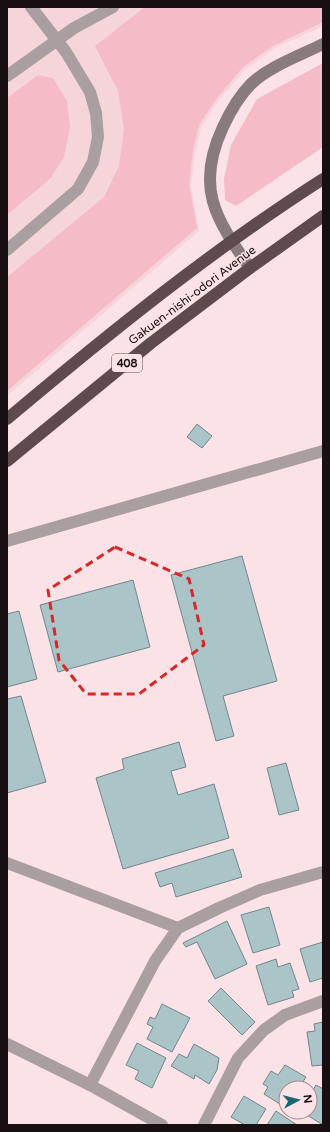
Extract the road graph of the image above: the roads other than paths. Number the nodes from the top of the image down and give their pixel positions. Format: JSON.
{"nodes":[{"id":1,"x":31,"y":7,"type":"edge"},
{"id":2,"x":113,"y":7,"type":"edge"},
{"id":3,"x":323,"y":44,"type":"edge"},
{"id":4,"x":7,"y":76,"type":"edge"},
{"id":5,"x":323,"y":178,"type":"edge"},
{"id":6,"x":323,"y":216,"type":"edge"},
{"id":7,"x":232,"y":242,"type":"junction"},
{"id":8,"x":7,"y":250,"type":"edge"},
{"id":9,"x":250,"y":268,"type":"junction"},
{"id":10,"x":7,"y":420,"type":"edge"},
{"id":11,"x":323,"y":451,"type":"edge"},
{"id":12,"x":7,"y":462,"type":"edge"},
{"id":13,"x":7,"y":540,"type":"edge"},
{"id":14,"x":7,"y":863,"type":"edge"},
{"id":15,"x":323,"y":872,"type":"edge"},
{"id":16,"x":178,"y":928,"type":"junction"},
{"id":17,"x":323,"y":1001,"type":"edge"},
{"id":18,"x":7,"y":1044,"type":"edge"},
{"id":19,"x":90,"y":1085,"type":"junction"},
{"id":20,"x":162,"y":1125,"type":"edge"},
{"id":21,"x":204,"y":1125,"type":"edge"}],
"edges":[{"from":1,"to":8,"type":"street"},
{"from":2,"to":4,"type":"street"},
{"from":3,"to":7,"type":"main road"},
{"from":5,"to":7,"type":"highway","name":"Gakuen-nishi-odori Avenue","number":"408"},
{"from":6,"to":9,"type":"highway","name":"Gakuen-nishi-odori Avenue","number":"408"},
{"from":7,"to":9,"type":"main road"},
{"from":7,"to":10,"type":"highway","name":"Gakuen-nishi-odori Avenue","number":"408"},
{"from":9,"to":12,"type":"highway","name":"Gakuen-nishi-odori Avenue","number":"408"},
{"from":11,"to":13,"type":"street"},
{"from":14,"to":16,"type":"street"},
{"from":15,"to":16,"type":"street"},
{"from":16,"to":19,"type":"street"},
{"from":17,"to":21,"type":"street"},
{"from":18,"to":19,"type":"street"},
{"from":19,"to":20,"type":"street"}]}
